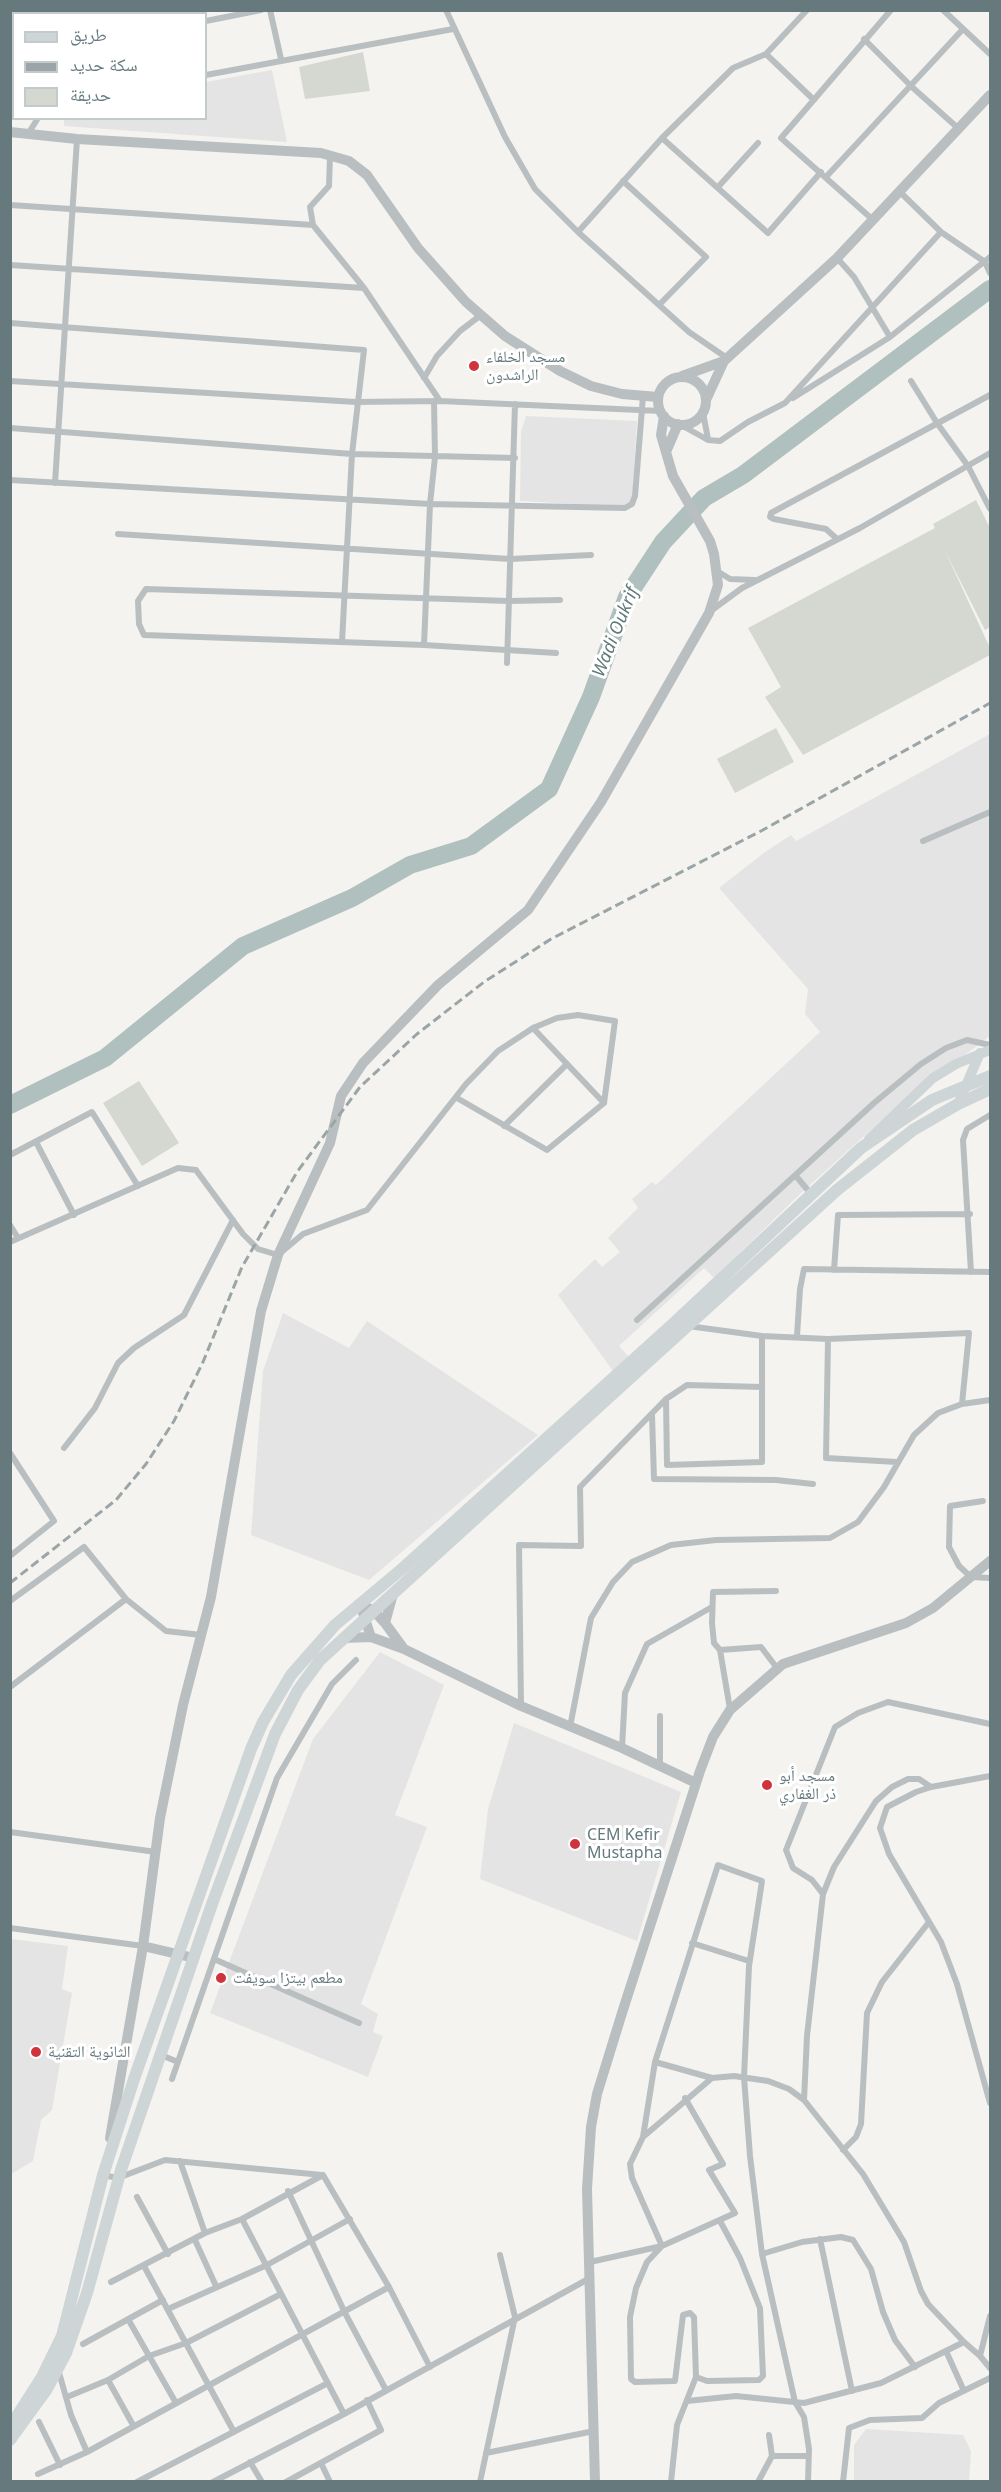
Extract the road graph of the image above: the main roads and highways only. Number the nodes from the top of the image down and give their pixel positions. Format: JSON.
{"nodes":[{"id":1,"x":985,"y":1051,"type":"edge"},
{"id":2,"x":990,"y":1076,"type":"edge"},
{"id":3,"x":967,"y":1084,"type":"junction"},
{"id":4,"x":990,"y":1089,"type":"edge"},
{"id":5,"x":958,"y":1104,"type":"junction"},
{"id":6,"x":861,"y":1148,"type":"junction"},
{"id":7,"x":690,"y":1308,"type":"junction"},
{"id":8,"x":700,"y":1318,"type":"junction"},
{"id":9,"x":10,"y":2427,"type":"edge"},
{"id":10,"x":10,"y":2440,"type":"edge"}],
"edges":[{"from":1,"to":3,"type":"main road"},
{"from":1,"to":6,"type":"main road"},
{"from":2,"to":3,"type":"main road"},
{"from":3,"to":5,"type":"main road"},
{"from":3,"to":6,"type":"main road"},
{"from":4,"to":5,"type":"main road"},
{"from":5,"to":8,"type":"main road"},
{"from":6,"to":7,"type":"main road"},
{"from":7,"to":8,"type":"main road"},
{"from":7,"to":9,"type":"main road"},
{"from":8,"to":10,"type":"main road"}]}
